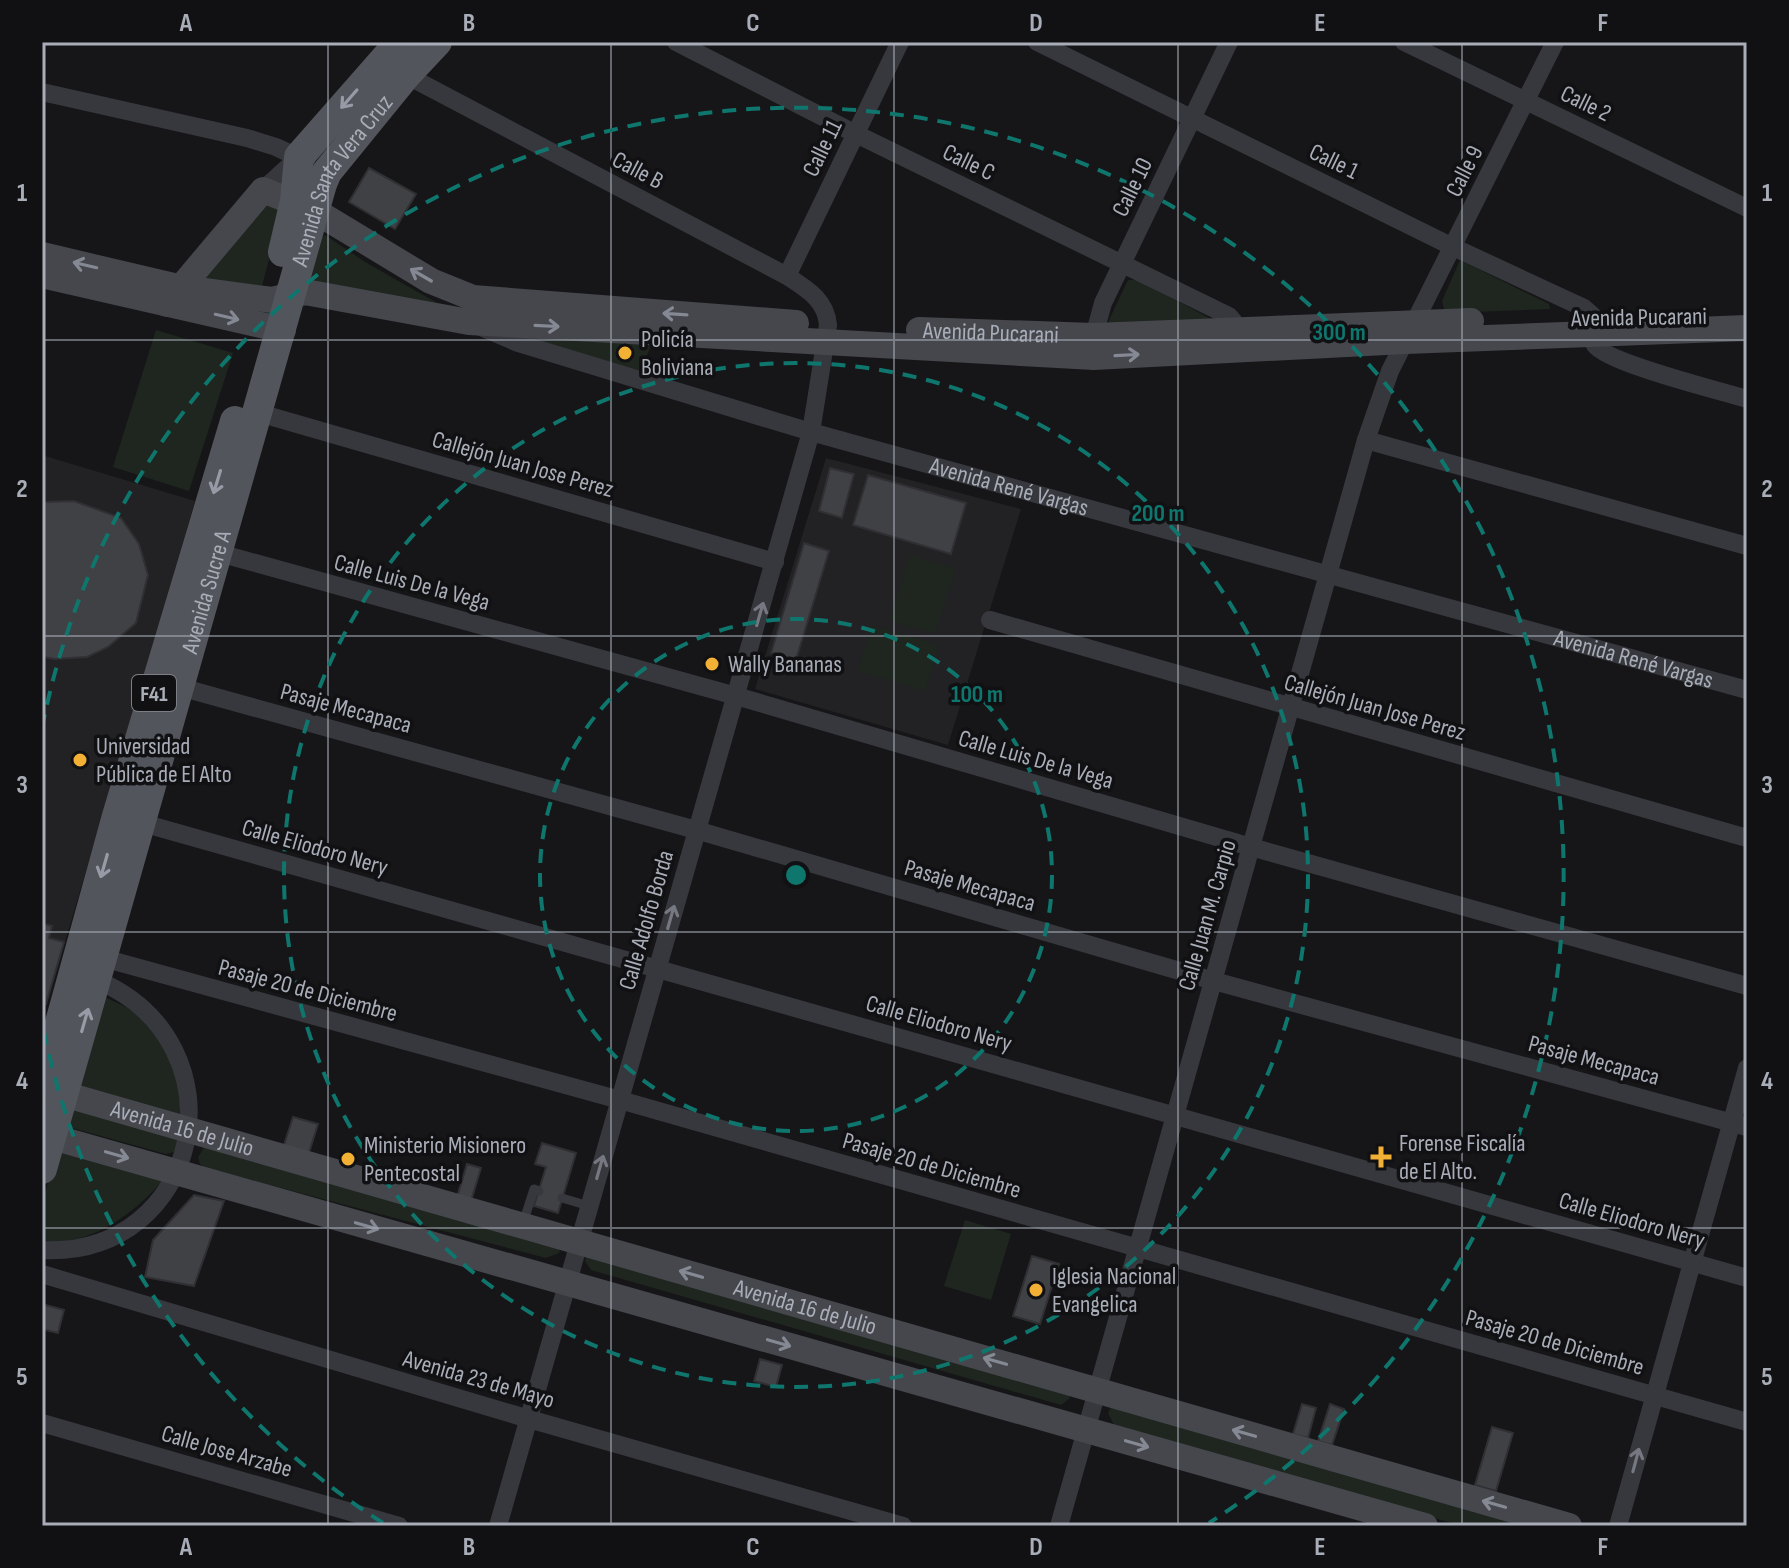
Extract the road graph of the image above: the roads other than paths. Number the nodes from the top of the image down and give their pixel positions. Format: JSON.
{"nodes":[{"id":1,"x":400,"y":42,"type":"edge"},
{"id":2,"x":437,"y":42,"type":"edge"},
{"id":3,"x":676,"y":42,"type":"edge"},
{"id":4,"x":900,"y":42,"type":"edge"},
{"id":5,"x":1037,"y":42,"type":"edge"},
{"id":6,"x":1229,"y":42,"type":"edge"},
{"id":7,"x":1404,"y":42,"type":"edge"},
{"id":8,"x":1555,"y":42,"type":"edge"},
{"id":9,"x":406,"y":75,"type":"junction"},
{"id":10,"x":42,"y":92,"type":"edge"},
{"id":11,"x":1526,"y":101,"type":"junction"},
{"id":12,"x":1193,"y":117,"type":"junction"},
{"id":13,"x":856,"y":134,"type":"junction"},
{"id":14,"x":299,"y":157,"type":"junction"},
{"id":15,"x":327,"y":172,"type":"junction"},
{"id":16,"x":263,"y":190,"type":"junction"},
{"id":17,"x":305,"y":206,"type":"junction"},
{"id":18,"x":1747,"y":208,"type":"edge"},
{"id":19,"x":1453,"y":247,"type":"junction"},
{"id":20,"x":42,"y":255,"type":"edge"},
{"id":21,"x":1122,"y":262,"type":"junction"},
{"id":22,"x":42,"y":275,"type":"edge"},
{"id":23,"x":787,"y":276,"type":"junction"},
{"id":24,"x":174,"y":296,"type":"junction"},
{"id":25,"x":471,"y":310,"type":"junction"},
{"id":26,"x":278,"y":312,"type":"junction"},
{"id":27,"x":1747,"y":315,"type":"edge"},
{"id":28,"x":1592,"y":326,"type":"junction"},
{"id":29,"x":1747,"y":328,"type":"edge"},
{"id":30,"x":1234,"y":330,"type":"junction"},
{"id":31,"x":1410,"y":331,"type":"junction"},
{"id":32,"x":827,"y":334,"type":"junction"},
{"id":33,"x":1094,"y":346,"type":"junction"},
{"id":34,"x":1747,"y":399,"type":"edge"},
{"id":35,"x":259,"y":413,"type":"junction"},
{"id":36,"x":811,"y":432,"type":"junction"},
{"id":37,"x":1366,"y":440,"type":"junction"},
{"id":38,"x":1747,"y":546,"type":"edge"},
{"id":39,"x":219,"y":553,"type":"junction"},
{"id":40,"x":775,"y":562,"type":"junction"},
{"id":41,"x":1327,"y":573,"type":"junction"},
{"id":42,"x":990,"y":620,"type":"dead end"},
{"id":43,"x":180,"y":687,"type":"junction"},
{"id":44,"x":1747,"y":690,"type":"edge"},
{"id":45,"x":736,"y":696,"type":"junction"},
{"id":46,"x":1290,"y":707,"type":"junction"},
{"id":47,"x":130,"y":819,"type":"junction"},
{"id":48,"x":696,"y":830,"type":"junction"},
{"id":49,"x":1747,"y":838,"type":"edge"},
{"id":50,"x":1251,"y":847,"type":"junction"},
{"id":51,"x":135,"y":968,"type":"junction"},
{"id":52,"x":657,"y":968,"type":"junction"},
{"id":53,"x":100,"y":969,"type":"junction"},
{"id":54,"x":1214,"y":981,"type":"junction"},
{"id":55,"x":1747,"y":986,"type":"edge"},
{"id":56,"x":124,"y":993,"type":"junction"},
{"id":57,"x":1747,"y":1068,"type":"edge"},
{"id":58,"x":49,"y":1090,"type":"edge"},
{"id":59,"x":620,"y":1100,"type":"junction"},
{"id":60,"x":1174,"y":1114,"type":"junction"},
{"id":61,"x":1739,"y":1125,"type":"edge"},
{"id":62,"x":188,"y":1130,"type":"junction"},
{"id":63,"x":47,"y":1135,"type":"edge"},
{"id":64,"x":42,"y":1169,"type":"edge"},
{"id":65,"x":176,"y":1172,"type":"junction"},
{"id":66,"x":539,"y":1191,"type":"dead end"},
{"id":67,"x":562,"y":1198,"type":"dead end"},
{"id":68,"x":589,"y":1206,"type":"junction"},
{"id":69,"x":522,"y":1226,"type":"junction"},
{"id":70,"x":579,"y":1242,"type":"junction"},
{"id":71,"x":1136,"y":1249,"type":"junction"},
{"id":72,"x":42,"y":1250,"type":"edge"},
{"id":73,"x":1691,"y":1262,"type":"junction"},
{"id":74,"x":42,"y":1274,"type":"edge"},
{"id":75,"x":1747,"y":1278,"type":"edge"},
{"id":76,"x":567,"y":1283,"type":"junction"},
{"id":77,"x":1097,"y":1391,"type":"junction"},
{"id":78,"x":1654,"y":1394,"type":"junction"},
{"id":79,"x":529,"y":1419,"type":"junction"},
{"id":80,"x":1747,"y":1422,"type":"edge"},
{"id":81,"x":42,"y":1423,"type":"edge"},
{"id":82,"x":1086,"y":1430,"type":"junction"},
{"id":83,"x":399,"y":1526,"type":"edge"},
{"id":84,"x":498,"y":1526,"type":"edge"},
{"id":85,"x":903,"y":1526,"type":"edge"},
{"id":86,"x":1059,"y":1526,"type":"edge"},
{"id":87,"x":1425,"y":1526,"type":"edge"},
{"id":88,"x":1569,"y":1526,"type":"edge"},
{"id":89,"x":1618,"y":1526,"type":"edge"}],
"edges":[{"from":1,"to":14,"type":"main road","one_way":true},
{"from":2,"to":9,"type":"main road","number":"F41"},
{"from":3,"to":13,"type":"street","name":"Calle C"},
{"from":4,"to":13,"type":"street","name":"Calle 11"},
{"from":5,"to":12,"type":"street","name":"Calle 1"},
{"from":6,"to":12,"type":"street","name":"Calle 10"},
{"from":7,"to":11,"type":"street","name":"Calle 2"},
{"from":8,"to":11,"type":"street","name":"Calle 9"},
{"from":9,"to":15,"type":"main road","name":"Avenida Santa Vera Cruz","number":"F41"},
{"from":9,"to":23,"type":"street","name":"Calle B"},
{"from":10,"to":14,"type":"street"},
{"from":11,"to":18,"type":"street","name":"Calle 2"},
{"from":11,"to":19,"type":"street","name":"Calle 9"},
{"from":12,"to":19,"type":"street","name":"Calle 1"},
{"from":12,"to":21,"type":"street","name":"Calle 10"},
{"from":13,"to":21,"type":"street","name":"Calle C"},
{"from":13,"to":23,"type":"street","name":"Calle 11"},
{"from":14,"to":15,"type":"street"},
{"from":14,"to":16,"type":"street"},
{"from":14,"to":17,"type":"main road","name":"Avenida Santa Vera Cruz","number":"F41"},
{"from":15,"to":17,"type":"main road","name":"Avenida Santa Vera Cruz","number":"F41"},
{"from":16,"to":17,"type":"main road","name":"Avenida Pucarani"},
{"from":16,"to":24,"type":"main road"},
{"from":25,"to":17,"type":"main road","name":"Avenida Pucarani","one_way":true},
{"from":17,"to":26,"type":"main road","name":"Avenida Santa Vera Cruz","number":"F41"},
{"from":19,"to":28,"type":"street","name":"Calle 1"},
{"from":19,"to":31,"type":"street","name":"Calle 9"},
{"from":24,"to":20,"type":"main road","one_way":true},
{"from":21,"to":30,"type":"street","name":"Calle C"},
{"from":21,"to":33,"type":"street","name":"Calle 10"},
{"from":22,"to":24,"type":"main road"},
{"from":23,"to":32,"type":"street","name":"Calle B"},
{"from":24,"to":26,"type":"main road","name":"Avenida René Vargas"},
{"from":25,"to":26,"type":"main road","name":"Avenida René Vargas"},
{"from":25,"to":32,"type":"main road","name":"Avenida Pucarani"},
{"from":25,"to":36,"type":"street","name":"Avenida René Vargas"},
{"from":26,"to":35,"type":"main road","name":"Avenida Sucre A","number":"F41"},
{"from":26,"to":47,"type":"main road","name":"Avenida Sucre A","number":"F41","one_way":true},
{"from":27,"to":28,"type":"main road","name":"Avenida Pucarani"},
{"from":28,"to":29,"type":"main road","name":"Avenida Pucarani"},
{"from":28,"to":31,"type":"main road","name":"Avenida Pucarani"},
{"from":28,"to":34,"type":"street","name":"Calle 1"},
{"from":30,"to":31,"type":"main road","name":"Avenida Pucarani"},
{"from":30,"to":33,"type":"main road","name":"Avenida Pucarani"},
{"from":33,"to":31,"type":"main road","name":"Avenida Pucarani","one_way":true},
{"from":31,"to":37,"type":"street","name":"Calle Juan M. Carpio"},
{"from":32,"to":33,"type":"main road","name":"Avenida Pucarani"},
{"from":32,"to":36,"type":"street","name":"Calle Adolfo Borda"},
{"from":35,"to":39,"type":"main road","name":"Avenida Sucre A","number":"F41"},
{"from":35,"to":40,"type":"street","name":"Callejón Juan Jose Perez"},
{"from":36,"to":40,"type":"street","name":"Calle Adolfo Borda"},
{"from":36,"to":41,"type":"street","name":"Avenida René Vargas"},
{"from":37,"to":38,"type":"street"},
{"from":37,"to":41,"type":"street","name":"Calle Juan M. Carpio"},
{"from":39,"to":43,"type":"main road","name":"Avenida Sucre A","number":"F41"},
{"from":39,"to":45,"type":"street","name":"Calle Luis De la Vega"},
{"from":45,"to":40,"type":"street","name":"Calle Adolfo Borda","one_way":true},
{"from":41,"to":44,"type":"street","name":"Avenida René Vargas"},
{"from":41,"to":46,"type":"street","name":"Calle Juan M. Carpio"},
{"from":42,"to":46,"type":"street","name":"Callejón Juan Jose Perez"},
{"from":43,"to":47,"type":"main road","name":"Avenida Sucre A","number":"F41"},
{"from":43,"to":48,"type":"street","name":"Pasaje Mecapaca"},
{"from":45,"to":48,"type":"street","name":"Calle Adolfo Borda"},
{"from":45,"to":50,"type":"street","name":"Calle Luis De la Vega"},
{"from":46,"to":49,"type":"street","name":"Callejón Juan Jose Perez"},
{"from":46,"to":50,"type":"street","name":"Calle Juan M. Carpio"},
{"from":47,"to":52,"type":"street","name":"Calle Eliodoro Nery"},
{"from":47,"to":53,"type":"main road","name":"Avenida Sucre A","number":"F41"},
{"from":47,"to":58,"type":"main road","name":"Avenida Sucre A","number":"F41","one_way":true},
{"from":52,"to":48,"type":"street","name":"Calle Adolfo Borda","one_way":true},
{"from":48,"to":54,"type":"street","name":"Pasaje Mecapaca"},
{"from":50,"to":54,"type":"street","name":"Calle Juan M. Carpio"},
{"from":50,"to":55,"type":"street","name":"Calle Luis De la Vega"},
{"from":51,"to":53,"type":"street","name":"Pasaje 20 de Diciembre"},
{"from":51,"to":56,"type":"street"},
{"from":51,"to":59,"type":"street","name":"Pasaje 20 de Diciembre"},
{"from":52,"to":59,"type":"street","name":"Calle Adolfo Borda"},
{"from":52,"to":60,"type":"street","name":"Calle Eliodoro Nery"},
{"from":53,"to":56,"type":"street"},
{"from":58,"to":53,"type":"main road","name":"Avenida Sucre A","number":"F41","one_way":true},
{"from":54,"to":60,"type":"street","name":"Calle Juan M. Carpio"},
{"from":54,"to":61,"type":"street","name":"Pasaje Mecapaca"},
{"from":56,"to":62,"type":"street"},
{"from":57,"to":61,"type":"street"},
{"from":58,"to":62,"type":"main road","name":"Avenida 16 de Julio"},
{"from":58,"to":63,"type":"main road","name":"Avenida Sucre A","number":"F41"},
{"from":68,"to":59,"type":"street","name":"Calle Adolfo Borda","one_way":true},
{"from":59,"to":71,"type":"street","name":"Pasaje 20 de Diciembre"},
{"from":60,"to":71,"type":"street","name":"Calle Juan M. Carpio"},
{"from":60,"to":73,"type":"street","name":"Calle Eliodoro Nery"},
{"from":61,"to":73,"type":"street"},
{"from":62,"to":65,"type":"street"},
{"from":62,"to":69,"type":"main road","name":"Avenida 16 de Julio"},
{"from":63,"to":64,"type":"main road","name":"Avenida Sucre A","number":"F41"},
{"from":63,"to":65,"type":"main road","name":"Avenida 16 de Julio","one_way":true},
{"from":65,"to":72,"type":"street"},
{"from":65,"to":76,"type":"main road","name":"Avenida 16 de Julio","one_way":true},
{"from":66,"to":69,"type":"lane"},
{"from":67,"to":68,"type":"lane"},
{"from":68,"to":70,"type":"street","name":"Calle Adolfo Borda"},
{"from":69,"to":70,"type":"main road","name":"Avenida 16 de Julio"},
{"from":70,"to":76,"type":"street","name":"Calle Adolfo Borda"},
{"from":77,"to":70,"type":"main road","name":"Avenida 16 de Julio","one_way":true},
{"from":71,"to":77,"type":"street","name":"Calle Juan M. Carpio"},
{"from":71,"to":78,"type":"street","name":"Pasaje 20 de Diciembre"},
{"from":73,"to":75,"type":"street","name":"Calle Eliodoro Nery"},
{"from":73,"to":78,"type":"street"},
{"from":74,"to":79,"type":"street","name":"Avenida 23 de Mayo"},
{"from":76,"to":79,"type":"street","name":"Calle Adolfo Borda"},
{"from":76,"to":82,"type":"main road","name":"Avenida 16 de Julio","one_way":true},
{"from":77,"to":82,"type":"street","name":"Calle Juan M. Carpio"},
{"from":88,"to":77,"type":"main road","name":"Avenida 16 de Julio","one_way":true},
{"from":78,"to":80,"type":"street","name":"Pasaje 20 de Diciembre"},
{"from":89,"to":78,"type":"street","one_way":true},
{"from":79,"to":84,"type":"street","name":"Calle Adolfo Borda"},
{"from":79,"to":85,"type":"street","name":"Avenida 23 de Mayo"},
{"from":81,"to":83,"type":"street","name":"Calle Jose Arzabe"},
{"from":82,"to":86,"type":"street","name":"Calle Juan M. Carpio"},
{"from":82,"to":87,"type":"main road","name":"Avenida 16 de Julio","one_way":true}]}
